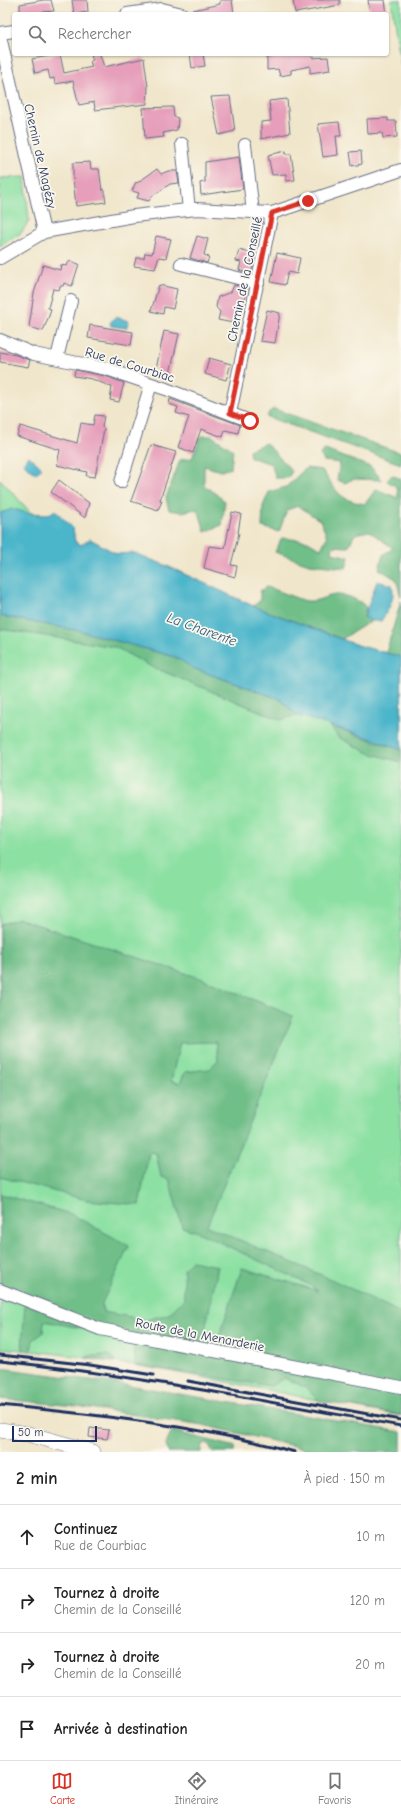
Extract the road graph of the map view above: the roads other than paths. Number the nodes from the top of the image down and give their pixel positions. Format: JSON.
{"nodes":[{"id":1,"x":141,"y":12,"type":"edge"},
{"id":2,"x":178,"y":12,"type":"edge"},
{"id":3,"x":12,"y":32,"type":"edge"},
{"id":4,"x":0,"y":35,"type":"edge"},
{"id":5,"x":182,"y":144,"type":"dead end"},
{"id":6,"x":245,"y":145,"type":"dead end"},
{"id":7,"x":401,"y":170,"type":"edge"},
{"id":8,"x":189,"y":210,"type":"junction"},
{"id":9,"x":253,"y":212,"type":"junction"},
{"id":10,"x":272,"y":213,"type":"junction"},
{"id":11,"x":44,"y":232,"type":"junction"},
{"id":12,"x":0,"y":258,"type":"edge"},
{"id":13,"x":181,"y":264,"type":"dead end"},
{"id":14,"x":258,"y":283,"type":"junction"},
{"id":15,"x":71,"y":301,"type":"dead end"},
{"id":16,"x":0,"y":340,"type":"edge"},
{"id":17,"x":57,"y":358,"type":"junction"},
{"id":18,"x":151,"y":384,"type":"junction"},
{"id":19,"x":230,"y":413,"type":"junction"},
{"id":20,"x":250,"y":421,"type":"dead end"},
{"id":21,"x":121,"y":482,"type":"dead end"},
{"id":22,"x":0,"y":1290,"type":"edge"},
{"id":23,"x":401,"y":1387,"type":"edge"},
{"id":24,"x":0,"y":1430,"type":"edge"},
{"id":25,"x":93,"y":1452,"type":"edge"}],
"edges":[{"from":1,"to":2,"type":"street"},
{"from":3,"to":4,"type":"street"},
{"from":4,"to":11,"type":"street","name":"Chemin de Magézy"},
{"from":5,"to":8,"type":"street"},
{"from":6,"to":9,"type":"street"},
{"from":7,"to":10,"type":"street","name":"Chemin de la Conseillé"},
{"from":8,"to":9,"type":"street"},
{"from":8,"to":11,"type":"street"},
{"from":9,"to":10,"type":"street"},
{"from":10,"to":14,"type":"street","name":"Chemin de la Conseillé"},
{"from":11,"to":12,"type":"street"},
{"from":13,"to":14,"type":"street"},
{"from":14,"to":19,"type":"street","name":"Chemin de la Conseillé"},
{"from":15,"to":17,"type":"street"},
{"from":16,"to":17,"type":"street","name":"Rue de Courbiac"},
{"from":17,"to":18,"type":"street","name":"Rue de Courbiac"},
{"from":18,"to":19,"type":"street","name":"Rue de Courbiac"},
{"from":18,"to":21,"type":"street"},
{"from":19,"to":20,"type":"street","name":"Rue de Courbiac"},
{"from":22,"to":23,"type":"street","name":"Route de la Menarderie"},
{"from":24,"to":25,"type":"main road"}]}
